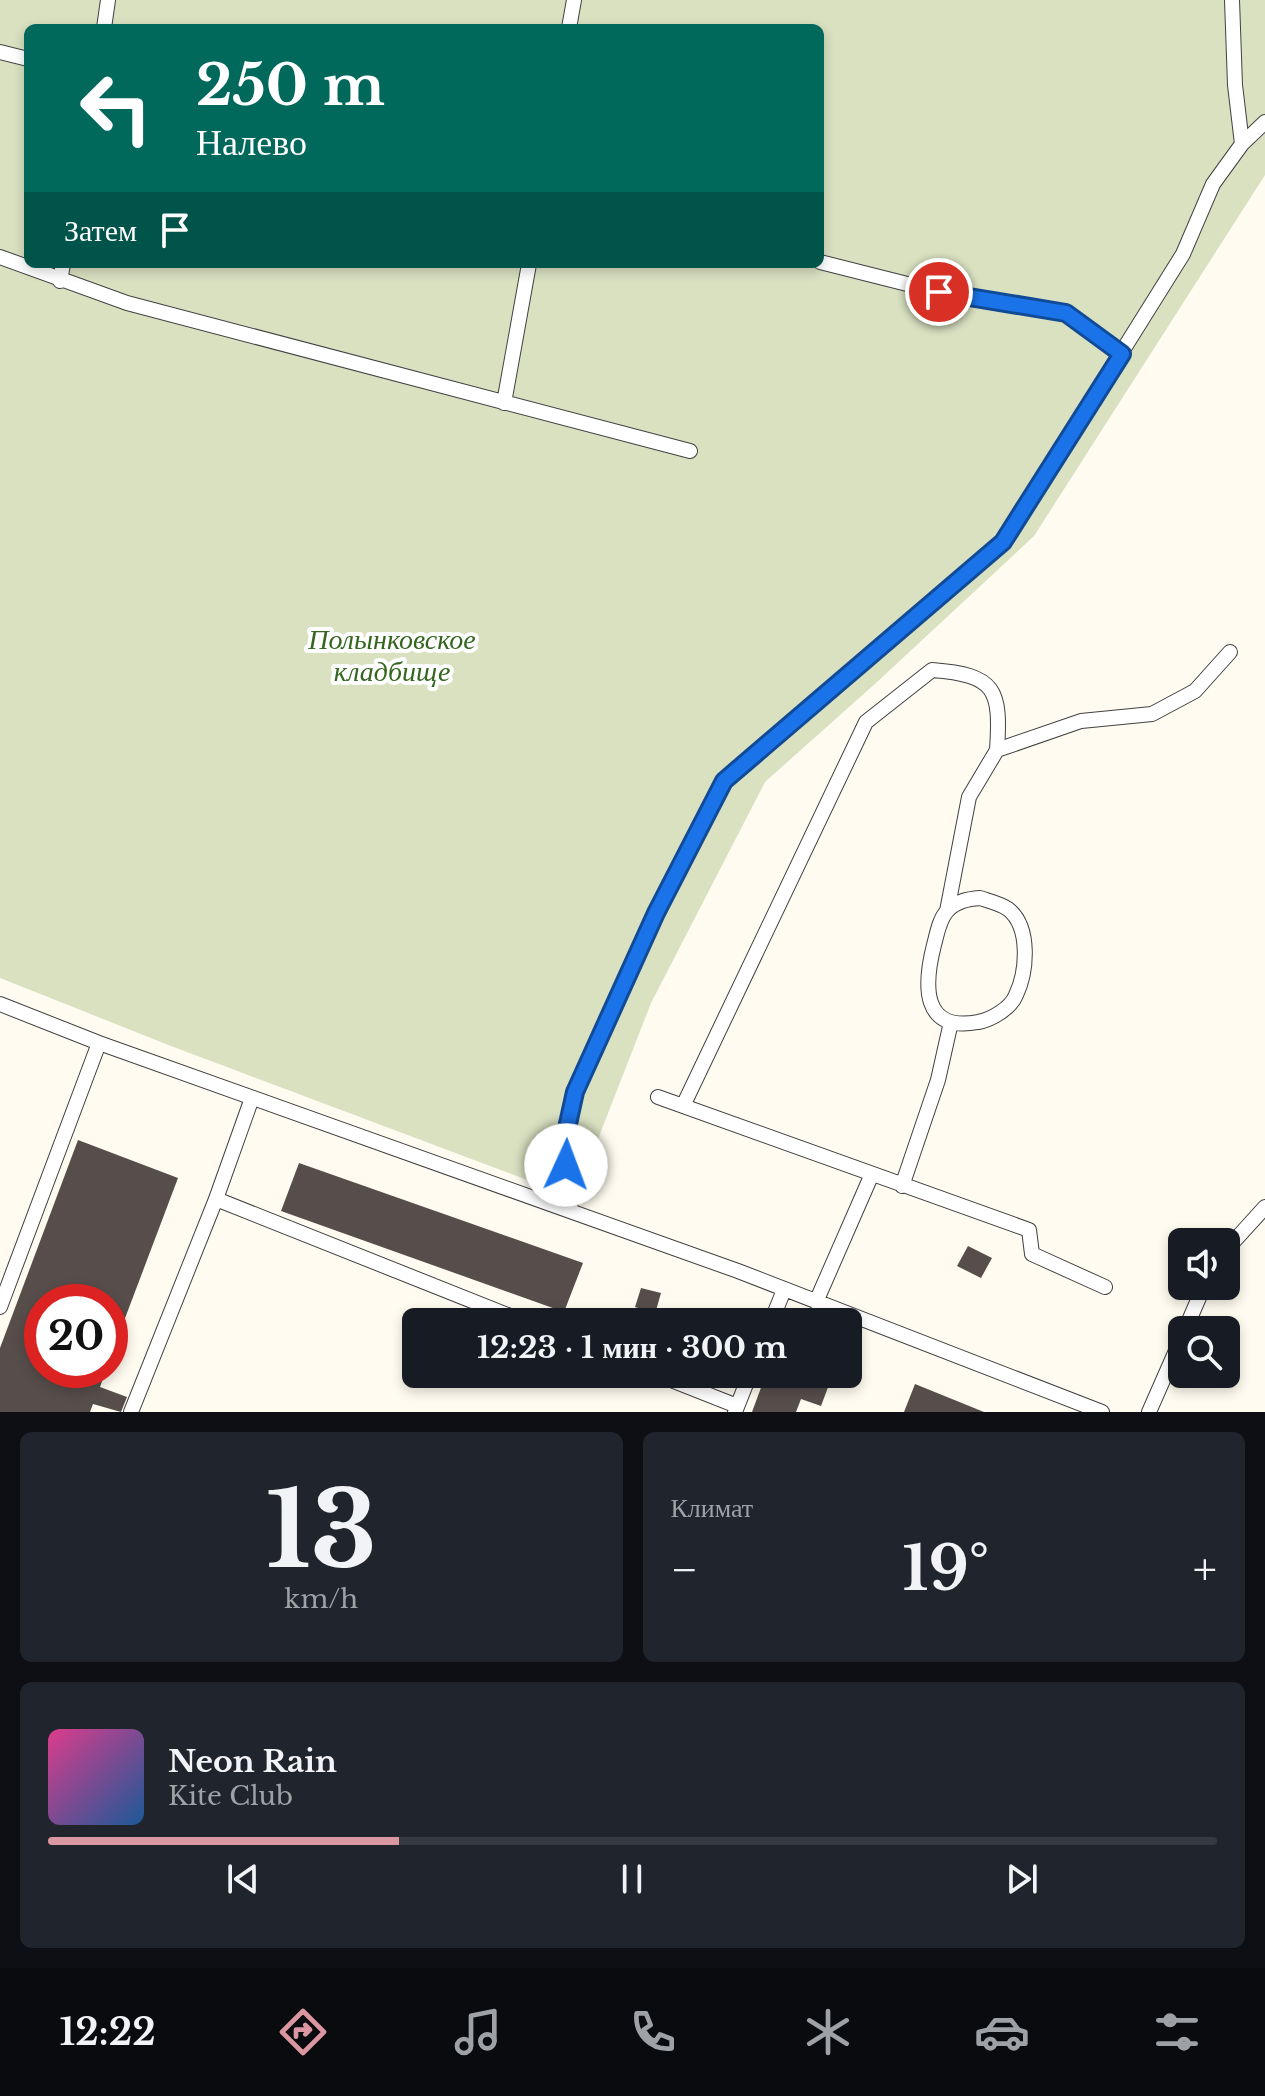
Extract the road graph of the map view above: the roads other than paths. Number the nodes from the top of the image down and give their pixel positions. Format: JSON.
{"nodes":[{"id":1,"x":108,"y":0,"type":"edge"},
{"id":2,"x":574,"y":0,"type":"edge"},
{"id":3,"x":1232,"y":0,"type":"edge"},
{"id":4,"x":105,"y":24,"type":"edge"},
{"id":5,"x":570,"y":24,"type":"edge"},
{"id":6,"x":0,"y":52,"type":"edge"},
{"id":7,"x":24,"y":58,"type":"edge"},
{"id":8,"x":1265,"y":122,"type":"edge"},
{"id":9,"x":1242,"y":144,"type":"junction"},
{"id":10,"x":0,"y":257,"type":"edge"},
{"id":11,"x":824,"y":263,"type":"edge"},
{"id":12,"x":24,"y":267,"type":"edge"},
{"id":13,"x":28,"y":268,"type":"edge"},
{"id":14,"x":62,"y":268,"type":"edge"},
{"id":15,"x":528,"y":268,"type":"edge"},
{"id":16,"x":60,"y":281,"type":"junction"},
{"id":17,"x":1122,"y":354,"type":"junction"},
{"id":18,"x":504,"y":403,"type":"junction"},
{"id":19,"x":690,"y":451,"type":"dead end"},
{"id":20,"x":1230,"y":652,"type":"dead end"},
{"id":21,"x":997,"y":750,"type":"junction"},
{"id":22,"x":947,"y":911,"type":"junction"},
{"id":23,"x":0,"y":1004,"type":"edge"},
{"id":24,"x":951,"y":1022,"type":"junction"},
{"id":25,"x":99,"y":1043,"type":"junction"},
{"id":26,"x":658,"y":1097,"type":"dead end"},
{"id":27,"x":252,"y":1098,"type":"junction"},
{"id":28,"x":683,"y":1106,"type":"junction"},
{"id":29,"x":872,"y":1174,"type":"junction"},
{"id":30,"x":902,"y":1186,"type":"junction"},
{"id":31,"x":216,"y":1199,"type":"junction"},
{"id":32,"x":1265,"y":1207,"type":"edge"},
{"id":33,"x":571,"y":1211,"type":"junction"},
{"id":34,"x":1240,"y":1235,"type":"edge"},
{"id":35,"x":1105,"y":1287,"type":"dead end"},
{"id":36,"x":784,"y":1290,"type":"junction"},
{"id":37,"x":816,"y":1302,"type":"junction"},
{"id":38,"x":0,"y":1307,"type":"edge"},
{"id":39,"x":490,"y":1308,"type":"edge"},
{"id":40,"x":777,"y":1308,"type":"edge"},
{"id":41,"x":1168,"y":1369,"type":"edge"},
{"id":42,"x":688,"y":1388,"type":"edge"},
{"id":43,"x":744,"y":1388,"type":"edge"},
{"id":44,"x":736,"y":1409,"type":"edge"},
{"id":45,"x":131,"y":1412,"type":"edge"},
{"id":46,"x":1102,"y":1412,"type":"edge"},
{"id":47,"x":1149,"y":1412,"type":"edge"}],
"edges":[{"from":1,"to":4,"type":"lane"},
{"from":2,"to":5,"type":"lane"},
{"from":3,"to":9,"type":"lane"},
{"from":6,"to":7,"type":"lane"},
{"from":8,"to":9,"type":"lane"},
{"from":9,"to":17,"type":"lane"},
{"from":10,"to":12,"type":"lane"},
{"from":11,"to":17,"type":"lane"},
{"from":13,"to":16,"type":"lane"},
{"from":14,"to":16,"type":"lane"},
{"from":15,"to":18,"type":"lane"},
{"from":16,"to":18,"type":"lane"},
{"from":17,"to":33,"type":"lane"},
{"from":18,"to":19,"type":"lane"},
{"from":20,"to":21,"type":"lane"},
{"from":21,"to":22,"type":"lane"},
{"from":21,"to":28,"type":"lane"},
{"from":22,"to":24,"type":"lane"},
{"from":22,"to":24,"type":"lane"},
{"from":23,"to":25,"type":"lane"},
{"from":24,"to":30,"type":"lane"},
{"from":25,"to":27,"type":"lane"},
{"from":25,"to":38,"type":"lane"},
{"from":26,"to":28,"type":"lane"},
{"from":27,"to":31,"type":"lane"},
{"from":27,"to":33,"type":"lane"},
{"from":28,"to":29,"type":"lane"},
{"from":29,"to":30,"type":"lane"},
{"from":29,"to":37,"type":"lane"},
{"from":30,"to":35,"type":"lane"},
{"from":31,"to":39,"type":"lane"},
{"from":31,"to":45,"type":"lane"},
{"from":32,"to":34,"type":"lane"},
{"from":33,"to":36,"type":"lane"},
{"from":36,"to":37,"type":"lane"},
{"from":36,"to":40,"type":"lane"},
{"from":37,"to":46,"type":"lane"},
{"from":41,"to":47,"type":"lane"},
{"from":42,"to":44,"type":"lane"},
{"from":43,"to":44,"type":"lane"}]}
